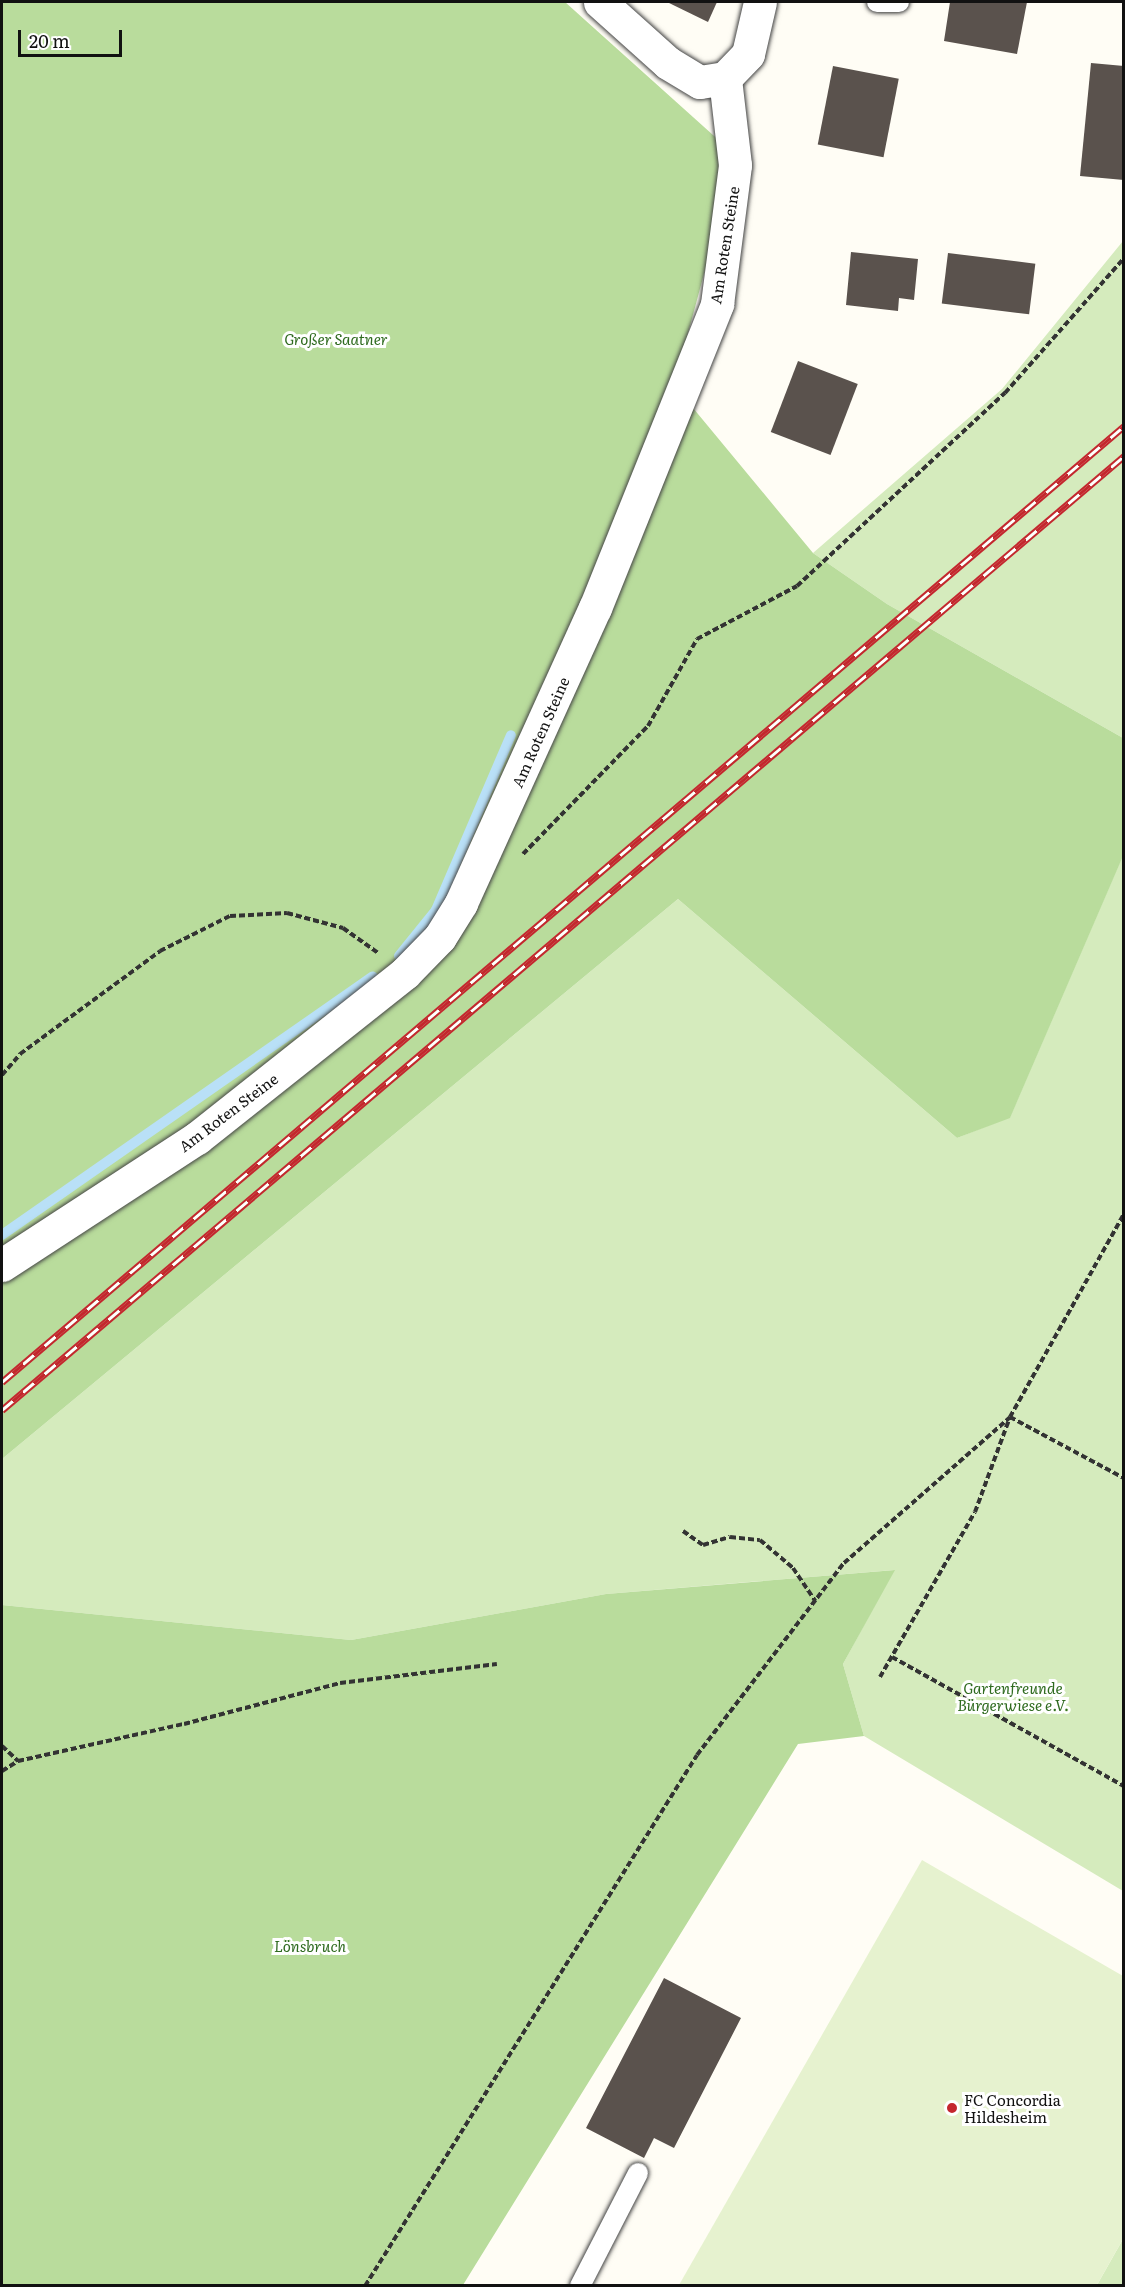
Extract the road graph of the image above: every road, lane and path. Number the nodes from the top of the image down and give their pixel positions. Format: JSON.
{"nodes":[{"id":1,"x":600,"y":2,"type":"edge"},
{"id":2,"x":760,"y":2,"type":"edge"},
{"id":3,"x":877,"y":2,"type":"edge"},
{"id":4,"x":898,"y":2,"type":"edge"},
{"id":5,"x":725,"y":78,"type":"junction"},
{"id":6,"x":1124,"y":258,"type":"edge"},
{"id":7,"x":519,"y":858,"type":"dead end"},
{"id":8,"x":405,"y":973,"type":"junction"},
{"id":9,"x":2,"y":1075,"type":"edge"},
{"id":10,"x":1124,"y":1214,"type":"edge"},
{"id":11,"x":2,"y":1265,"type":"edge"},
{"id":12,"x":1010,"y":1417,"type":"junction"},
{"id":13,"x":1124,"y":1478,"type":"edge"},
{"id":14,"x":683,"y":1531,"type":"dead end"},
{"id":15,"x":815,"y":1601,"type":"junction"},
{"id":16,"x":892,"y":1657,"type":"junction"},
{"id":17,"x":497,"y":1664,"type":"dead end"},
{"id":18,"x":880,"y":1677,"type":"dead end"},
{"id":19,"x":2,"y":1746,"type":"edge"},
{"id":20,"x":18,"y":1761,"type":"junction"},
{"id":21,"x":2,"y":1771,"type":"edge"},
{"id":22,"x":1124,"y":1786,"type":"edge"},
{"id":23,"x":638,"y":2173,"type":"dead end"},
{"id":24,"x":365,"y":2286,"type":"edge"},
{"id":25,"x":580,"y":2286,"type":"edge"}],
"edges":[{"from":1,"to":5,"type":"street"},
{"from":2,"to":5,"type":"street"},
{"from":3,"to":4,"type":"lane"},
{"from":5,"to":8,"type":"street","name":"Am Roten Steine"},
{"from":6,"to":7,"type":"path"},
{"from":8,"to":9,"type":"path"},
{"from":8,"to":11,"type":"street","name":"Am Roten Steine"},
{"from":10,"to":12,"type":"path"},
{"from":12,"to":13,"type":"path"},
{"from":12,"to":15,"type":"path"},
{"from":12,"to":16,"type":"path"},
{"from":14,"to":15,"type":"path"},
{"from":15,"to":24,"type":"path"},
{"from":16,"to":18,"type":"path"},
{"from":16,"to":22,"type":"path"},
{"from":17,"to":20,"type":"path"},
{"from":19,"to":20,"type":"path"},
{"from":20,"to":21,"type":"path"},
{"from":23,"to":25,"type":"lane"}]}
